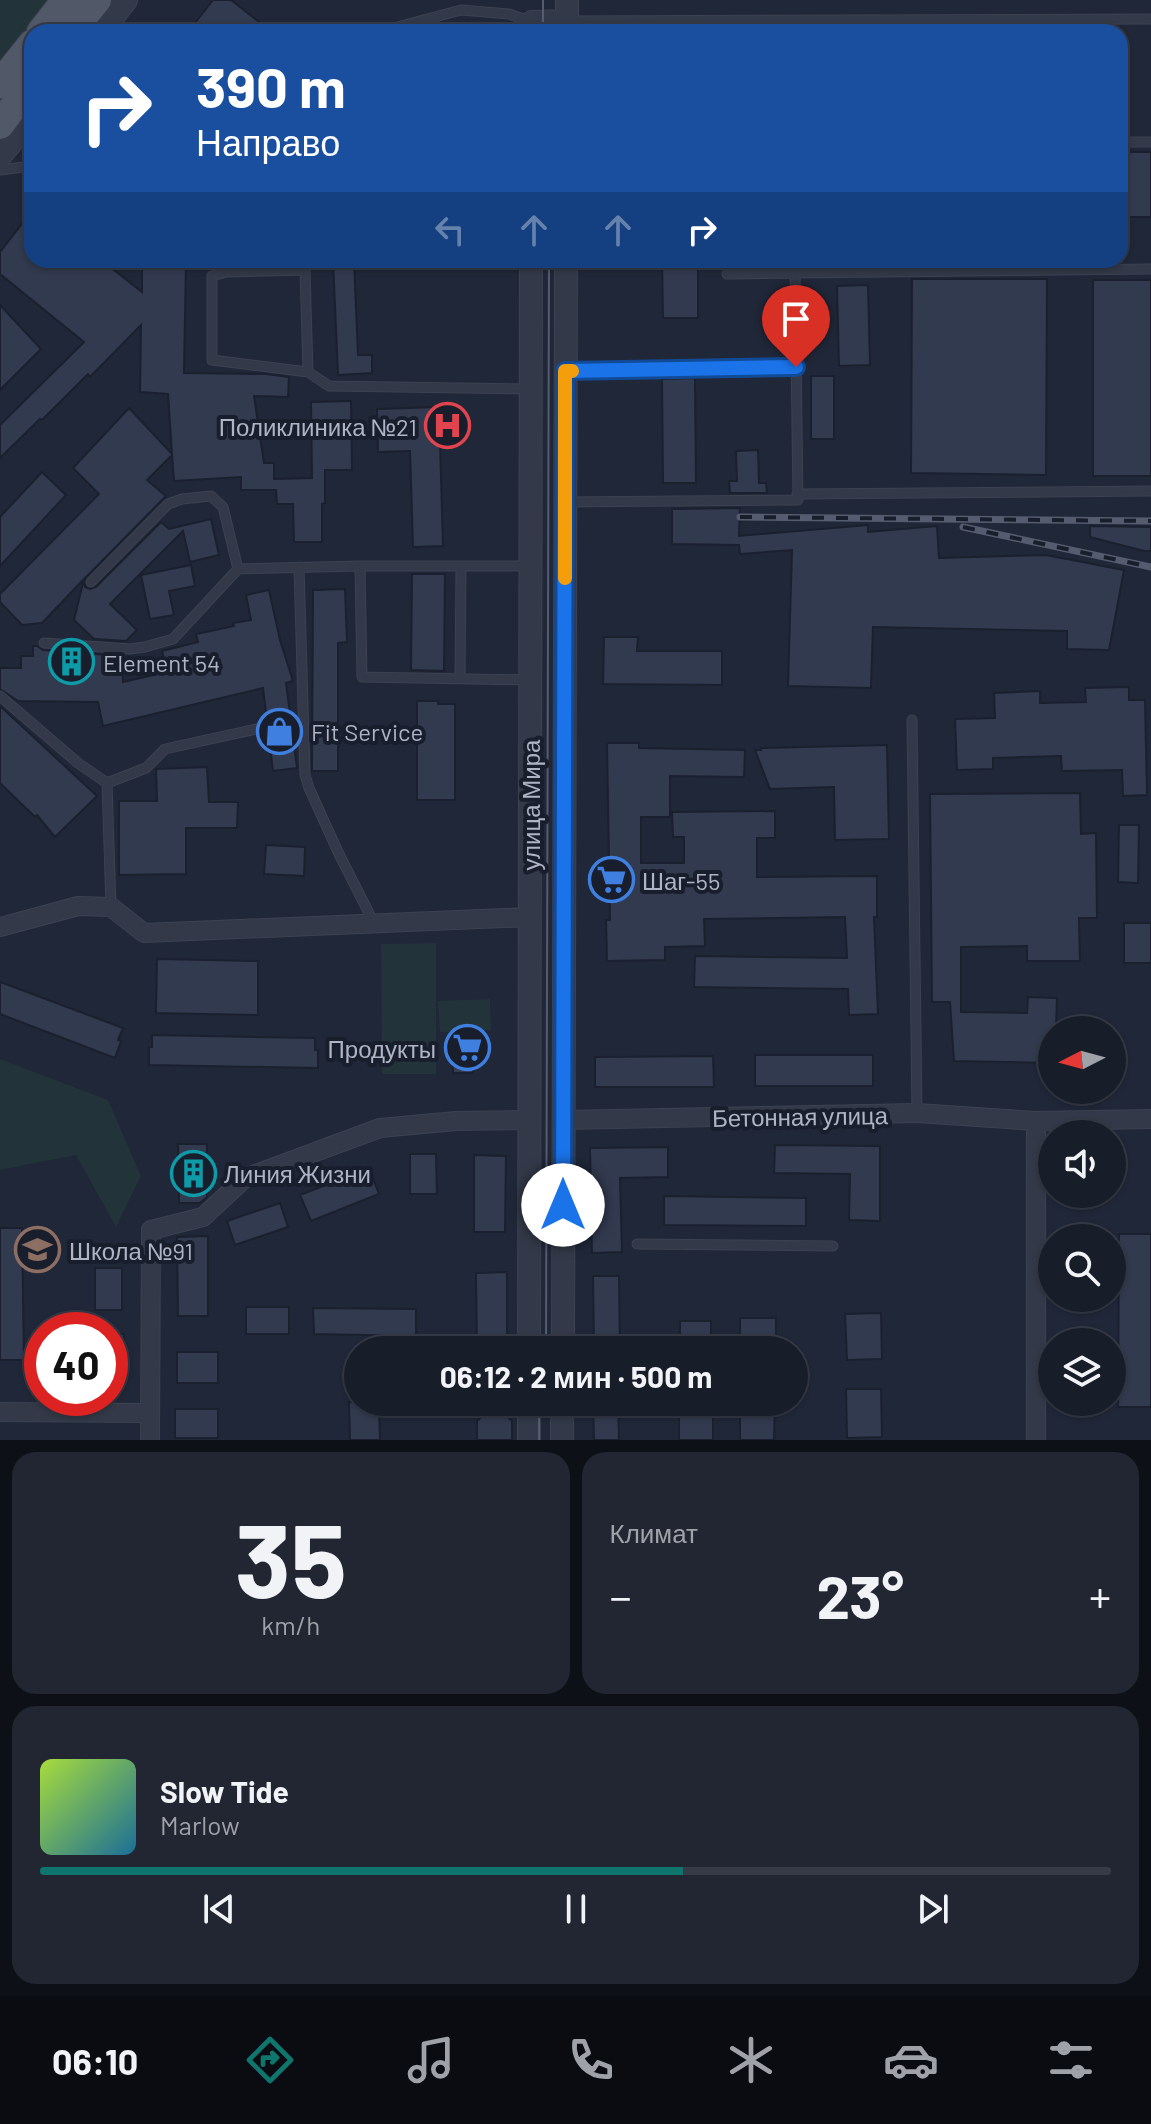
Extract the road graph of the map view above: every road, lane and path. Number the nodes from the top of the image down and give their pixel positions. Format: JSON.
{"nodes":[{"id":1,"x":66,"y":0,"type":"edge"},
{"id":2,"x":97,"y":0,"type":"edge"},
{"id":3,"x":126,"y":0,"type":"edge"},
{"id":4,"x":532,"y":18,"type":"edge"},
{"id":5,"x":567,"y":18,"type":"edge"},
{"id":6,"x":1151,"y":19,"type":"edge"},
{"id":7,"x":642,"y":21,"type":"junction"},
{"id":8,"x":47,"y":24,"type":"edge"},
{"id":9,"x":78,"y":24,"type":"edge"},
{"id":10,"x":107,"y":24,"type":"edge"},
{"id":11,"x":409,"y":24,"type":"edge"},
{"id":12,"x":646,"y":24,"type":"edge"},
{"id":13,"x":24,"y":54,"type":"edge"},
{"id":14,"x":0,"y":84,"type":"edge"},
{"id":15,"x":24,"y":93,"type":"edge"},
{"id":16,"x":0,"y":125,"type":"edge"},
{"id":17,"x":24,"y":128,"type":"edge"},
{"id":18,"x":1128,"y":142,"type":"edge"},
{"id":19,"x":1151,"y":142,"type":"edge"},
{"id":20,"x":0,"y":156,"type":"edge"},
{"id":21,"x":24,"y":167,"type":"edge"},
{"id":22,"x":0,"y":170,"type":"edge"},
{"id":23,"x":1128,"y":267,"type":"edge"},
{"id":24,"x":225,"y":268,"type":"edge"},
{"id":25,"x":531,"y":268,"type":"edge"},
{"id":26,"x":566,"y":268,"type":"edge"},
{"id":27,"x":981,"y":268,"type":"edge"},
{"id":28,"x":1151,"y":269,"type":"edge"},
{"id":29,"x":226,"y":272,"type":"junction"},
{"id":30,"x":795,"y":273,"type":"junction"},
{"id":31,"x":727,"y":274,"type":"dead end"},
{"id":32,"x":796,"y":367,"type":"junction"},
{"id":33,"x":565,"y":371,"type":"junction"},
{"id":34,"x":308,"y":372,"type":"junction"},
{"id":35,"x":531,"y":389,"type":"junction"},
{"id":36,"x":1151,"y":491,"type":"edge"},
{"id":37,"x":797,"y":494,"type":"junction"},
{"id":38,"x":565,"y":502,"type":"junction"},
{"id":39,"x":360,"y":566,"type":"junction"},
{"id":40,"x":461,"y":566,"type":"junction"},
{"id":41,"x":531,"y":566,"type":"junction"},
{"id":42,"x":299,"y":567,"type":"junction"},
{"id":43,"x":238,"y":569,"type":"junction"},
{"id":44,"x":91,"y":582,"type":"dead end"},
{"id":45,"x":44,"y":643,"type":"dead end"},
{"id":46,"x":460,"y":679,"type":"junction"},
{"id":47,"x":531,"y":680,"type":"junction"},
{"id":48,"x":0,"y":696,"type":"edge"},
{"id":49,"x":912,"y":720,"type":"dead end"},
{"id":50,"x":256,"y":729,"type":"dead end"},
{"id":51,"x":107,"y":783,"type":"junction"},
{"id":52,"x":111,"y":907,"type":"junction"},
{"id":53,"x":564,"y":915,"type":"junction"},
{"id":54,"x":530,"y":917,"type":"junction"},
{"id":55,"x":374,"y":923,"type":"junction"},
{"id":56,"x":0,"y":927,"type":"edge"},
{"id":57,"x":917,"y":1113,"type":"junction"},
{"id":58,"x":1151,"y":1119,"type":"edge"},
{"id":59,"x":530,"y":1120,"type":"junction"},
{"id":60,"x":563,"y":1120,"type":"junction"},
{"id":61,"x":1036,"y":1121,"type":"junction"},
{"id":62,"x":637,"y":1244,"type":"dead end"},
{"id":63,"x":833,"y":1246,"type":"dead end"},
{"id":64,"x":529,"y":1336,"type":"edge"},
{"id":65,"x":563,"y":1336,"type":"edge"},
{"id":66,"x":0,"y":1412,"type":"edge"},
{"id":67,"x":150,"y":1413,"type":"junction"},
{"id":68,"x":529,"y":1416,"type":"edge"},
{"id":69,"x":562,"y":1416,"type":"edge"},
{"id":70,"x":150,"y":1440,"type":"edge"},
{"id":71,"x":529,"y":1440,"type":"edge"},
{"id":72,"x":562,"y":1440,"type":"edge"},
{"id":73,"x":1036,"y":1440,"type":"edge"}],
"edges":[{"from":1,"to":8,"type":"main road"},
{"from":2,"to":9,"type":"main road"},
{"from":3,"to":10,"type":"street"},
{"from":4,"to":5,"type":"street"},
{"from":4,"to":11,"type":"lane"},
{"from":5,"to":7,"type":"lane"},
{"from":6,"to":7,"type":"lane"},
{"from":7,"to":12,"type":"lane"},
{"from":13,"to":14,"type":"main road"},
{"from":15,"to":16,"type":"main road"},
{"from":17,"to":20,"type":"street"},
{"from":18,"to":19,"type":"lane"},
{"from":21,"to":22,"type":"lane"},
{"from":23,"to":28,"type":"lane"},
{"from":24,"to":29,"type":"lane"},
{"from":25,"to":35,"type":"street","name":"улица Мира"},
{"from":26,"to":33,"type":"street","name":"улица Мира"},
{"from":27,"to":30,"type":"lane"},
{"from":29,"to":34,"type":"lane"},
{"from":29,"to":34,"type":"lane"},
{"from":30,"to":31,"type":"lane"},
{"from":30,"to":32,"type":"lane"},
{"from":32,"to":33,"type":"lane"},
{"from":32,"to":37,"type":"lane"},
{"from":33,"to":38,"type":"street","name":"улица Мира"},
{"from":34,"to":35,"type":"lane"},
{"from":35,"to":41,"type":"street","name":"улица Мира"},
{"from":36,"to":37,"type":"lane"},
{"from":37,"to":38,"type":"lane"},
{"from":38,"to":53,"type":"street","name":"улица Мира"},
{"from":39,"to":40,"type":"lane"},
{"from":39,"to":42,"type":"lane"},
{"from":39,"to":46,"type":"lane"},
{"from":40,"to":41,"type":"lane"},
{"from":40,"to":46,"type":"lane"},
{"from":41,"to":47,"type":"street","name":"улица Мира"},
{"from":42,"to":43,"type":"lane"},
{"from":42,"to":55,"type":"lane"},
{"from":43,"to":44,"type":"lane"},
{"from":43,"to":45,"type":"lane"},
{"from":46,"to":47,"type":"lane"},
{"from":47,"to":54,"type":"street","name":"улица Мира"},
{"from":48,"to":51,"type":"lane"},
{"from":49,"to":57,"type":"lane"},
{"from":50,"to":51,"type":"lane"},
{"from":51,"to":52,"type":"lane"},
{"from":52,"to":55,"type":"street"},
{"from":52,"to":56,"type":"street"},
{"from":53,"to":54,"type":"street"},
{"from":53,"to":60,"type":"street","name":"улица Мира"},
{"from":54,"to":55,"type":"street"},
{"from":54,"to":59,"type":"street","name":"улица Мира"},
{"from":57,"to":60,"type":"street","name":"Бетонная улица"},
{"from":57,"to":61,"type":"street","name":"Бетонная улица"},
{"from":58,"to":61,"type":"street","name":"Бетонная улица"},
{"from":59,"to":60,"type":"street"},
{"from":59,"to":64,"type":"street","name":"улица Мира"},
{"from":59,"to":67,"type":"street"},
{"from":60,"to":65,"type":"street","name":"улица Мира"},
{"from":61,"to":73,"type":"street"},
{"from":62,"to":63,"type":"lane"},
{"from":66,"to":67,"type":"street"},
{"from":67,"to":70,"type":"street"},
{"from":68,"to":71,"type":"street"},
{"from":69,"to":72,"type":"street"}]}
